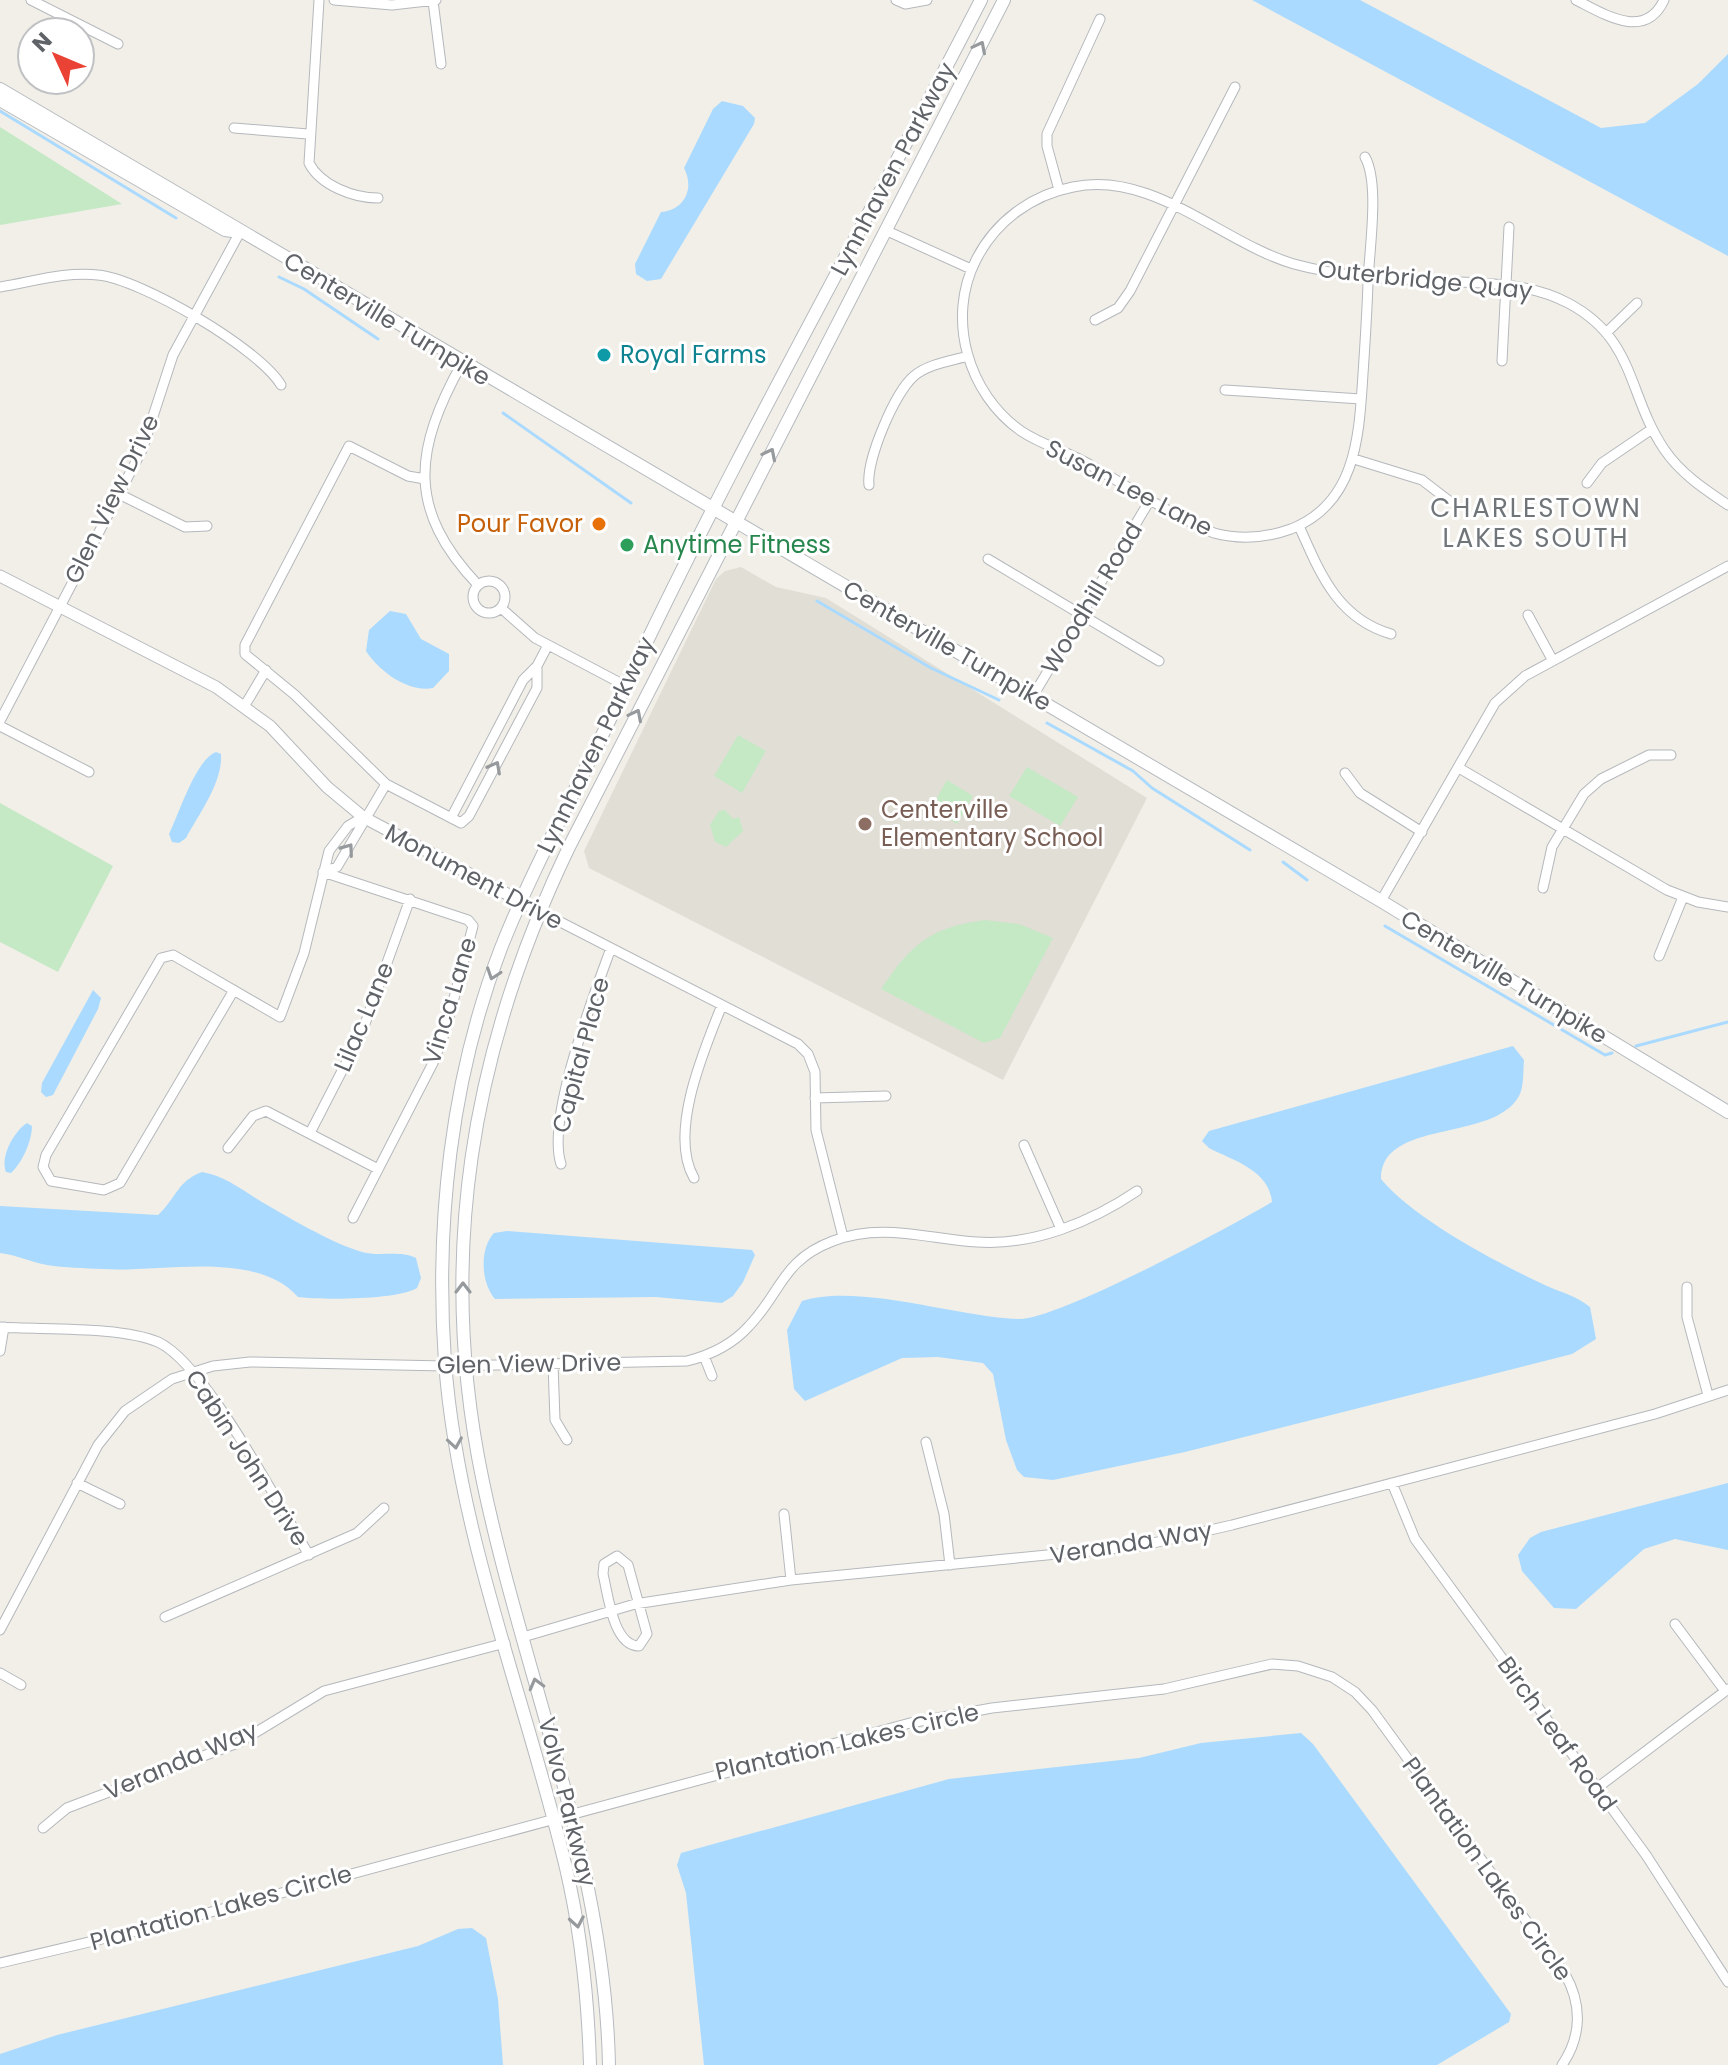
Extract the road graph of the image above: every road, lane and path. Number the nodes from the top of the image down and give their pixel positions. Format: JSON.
{"nodes":[{"id":1,"x":31,"y":0,"type":"edge"},
{"id":2,"x":319,"y":0,"type":"edge"},
{"id":3,"x":334,"y":0,"type":"edge"},
{"id":4,"x":435,"y":0,"type":"edge"},
{"id":5,"x":896,"y":0,"type":"edge"},
{"id":6,"x":927,"y":0,"type":"edge"},
{"id":7,"x":981,"y":0,"type":"edge"},
{"id":8,"x":1004,"y":0,"type":"edge"},
{"id":9,"x":1576,"y":0,"type":"edge"},
{"id":10,"x":1664,"y":0,"type":"edge"},
{"id":11,"x":1100,"y":19,"type":"dead end"},
{"id":12,"x":118,"y":44,"type":"dead end"},
{"id":13,"x":441,"y":64,"type":"dead end"},
{"id":14,"x":1235,"y":87,"type":"dead end"},
{"id":15,"x":2,"y":93,"type":"edge"},
{"id":16,"x":234,"y":128,"type":"dead end"},
{"id":17,"x":308,"y":134,"type":"junction"},
{"id":18,"x":1365,"y":157,"type":"dead end"},
{"id":19,"x":1059,"y":190,"type":"junction"},
{"id":20,"x":378,"y":198,"type":"dead end"},
{"id":21,"x":1174,"y":207,"type":"junction"},
{"id":22,"x":1509,"y":227,"type":"dead end"},
{"id":23,"x":885,"y":230,"type":"junction"},
{"id":24,"x":240,"y":232,"type":"junction"},
{"id":25,"x":971,"y":269,"type":"junction"},
{"id":26,"x":1368,"y":277,"type":"junction"},
{"id":27,"x":1506,"y":284,"type":"junction"},
{"id":28,"x":0,"y":287,"type":"edge"},
{"id":29,"x":1637,"y":303,"type":"dead end"},
{"id":30,"x":192,"y":317,"type":"junction"},
{"id":31,"x":1095,"y":320,"type":"dead end"},
{"id":32,"x":1606,"y":333,"type":"junction"},
{"id":33,"x":968,"y":356,"type":"junction"},
{"id":34,"x":1502,"y":361,"type":"dead end"},
{"id":35,"x":462,"y":363,"type":"junction"},
{"id":36,"x":281,"y":385,"type":"dead end"},
{"id":37,"x":1225,"y":390,"type":"dead end"},
{"id":38,"x":1361,"y":399,"type":"junction"},
{"id":39,"x":1652,"y":429,"type":"junction"},
{"id":40,"x":1354,"y":459,"type":"junction"},
{"id":41,"x":425,"y":479,"type":"junction"},
{"id":42,"x":1587,"y":483,"type":"dead end"},
{"id":43,"x":869,"y":485,"type":"dead end"},
{"id":44,"x":119,"y":494,"type":"junction"},
{"id":45,"x":1150,"y":500,"type":"junction"},
{"id":46,"x":1448,"y":500,"type":"dead end"},
{"id":47,"x":1728,"y":505,"type":"edge"},
{"id":48,"x":712,"y":510,"type":"junction"},
{"id":49,"x":735,"y":523,"type":"junction"},
{"id":50,"x":207,"y":526,"type":"dead end"},
{"id":51,"x":1299,"y":526,"type":"junction"},
{"id":52,"x":988,"y":559,"type":"dead end"},
{"id":53,"x":1728,"y":566,"type":"edge"},
{"id":54,"x":0,"y":576,"type":"edge"},
{"id":55,"x":478,"y":585,"type":"junction"},
{"id":56,"x":60,"y":607,"type":"junction"},
{"id":57,"x":501,"y":608,"type":"junction"},
{"id":58,"x":1081,"y":615,"type":"junction"},
{"id":59,"x":1528,"y":615,"type":"dead end"},
{"id":60,"x":1391,"y":634,"type":"dead end"},
{"id":61,"x":548,"y":645,"type":"junction"},
{"id":62,"x":1159,"y":661,"type":"dead end"},
{"id":63,"x":1553,"y":661,"type":"junction"},
{"id":64,"x":537,"y":666,"type":"junction"},
{"id":65,"x":266,"y":670,"type":"junction"},
{"id":66,"x":626,"y":686,"type":"junction"},
{"id":67,"x":1033,"y":696,"type":"junction"},
{"id":68,"x":245,"y":705,"type":"junction"},
{"id":69,"x":0,"y":724,"type":"edge"},
{"id":70,"x":1671,"y":755,"type":"dead end"},
{"id":71,"x":1459,"y":768,"type":"junction"},
{"id":72,"x":89,"y":772,"type":"dead end"},
{"id":73,"x":1345,"y":773,"type":"dead end"},
{"id":74,"x":386,"y":784,"type":"junction"},
{"id":75,"x":363,"y":817,"type":"junction"},
{"id":76,"x":451,"y":818,"type":"junction"},
{"id":77,"x":1562,"y":830,"type":"junction"},
{"id":78,"x":1422,"y":832,"type":"junction"},
{"id":79,"x":323,"y":872,"type":"junction"},
{"id":80,"x":1543,"y":888,"type":"dead end"},
{"id":81,"x":1683,"y":897,"type":"junction"},
{"id":82,"x":410,"y":899,"type":"junction"},
{"id":83,"x":521,"y":901,"type":"junction"},
{"id":84,"x":1381,"y":901,"type":"junction"},
{"id":85,"x":1728,"y":907,"type":"edge"},
{"id":86,"x":539,"y":911,"type":"junction"},
{"id":87,"x":611,"y":948,"type":"junction"},
{"id":88,"x":1659,"y":956,"type":"dead end"},
{"id":89,"x":234,"y":990,"type":"junction"},
{"id":90,"x":722,"y":1005,"type":"junction"},
{"id":91,"x":886,"y":1096,"type":"dead end"},
{"id":92,"x":815,"y":1098,"type":"junction"},
{"id":93,"x":1728,"y":1112,"type":"edge"},
{"id":94,"x":310,"y":1133,"type":"junction"},
{"id":95,"x":1024,"y":1145,"type":"dead end"},
{"id":96,"x":228,"y":1148,"type":"dead end"},
{"id":97,"x":561,"y":1164,"type":"dead end"},
{"id":98,"x":378,"y":1169,"type":"junction"},
{"id":99,"x":694,"y":1178,"type":"dead end"},
{"id":100,"x":1137,"y":1191,"type":"dead end"},
{"id":101,"x":353,"y":1218,"type":"dead end"},
{"id":102,"x":1061,"y":1229,"type":"junction"},
{"id":103,"x":843,"y":1237,"type":"junction"},
{"id":104,"x":1687,"y":1287,"type":"dead end"},
{"id":105,"x":2,"y":1327,"type":"edge"},
{"id":106,"x":0,"y":1351,"type":"edge"},
{"id":107,"x":704,"y":1356,"type":"junction"},
{"id":108,"x":553,"y":1364,"type":"junction"},
{"id":109,"x":445,"y":1366,"type":"junction"},
{"id":110,"x":467,"y":1366,"type":"junction"},
{"id":111,"x":194,"y":1371,"type":"junction"},
{"id":112,"x":712,"y":1376,"type":"dead end"},
{"id":113,"x":1728,"y":1390,"type":"edge"},
{"id":114,"x":1708,"y":1395,"type":"junction"},
{"id":115,"x":567,"y":1440,"type":"dead end"},
{"id":116,"x":926,"y":1442,"type":"dead end"},
{"id":117,"x":77,"y":1483,"type":"junction"},
{"id":118,"x":1392,"y":1483,"type":"junction"},
{"id":119,"x":120,"y":1504,"type":"dead end"},
{"id":120,"x":384,"y":1508,"type":"dead end"},
{"id":121,"x":784,"y":1514,"type":"dead end"},
{"id":122,"x":498,"y":1544,"type":"joint"},
{"id":123,"x":479,"y":1552,"type":"joint"},
{"id":124,"x":309,"y":1555,"type":"junction"},
{"id":125,"x":950,"y":1565,"type":"junction"},
{"id":126,"x":791,"y":1580,"type":"junction"},
{"id":127,"x":640,"y":1604,"type":"junction"},
{"id":128,"x":613,"y":1611,"type":"junction"},
{"id":129,"x":165,"y":1617,"type":"dead end"},
{"id":130,"x":1675,"y":1624,"type":"dead end"},
{"id":131,"x":0,"y":1630,"type":"edge"},
{"id":132,"x":523,"y":1637,"type":"junction"},
{"id":133,"x":505,"y":1643,"type":"junction"},
{"id":134,"x":0,"y":1673,"type":"edge"},
{"id":135,"x":21,"y":1685,"type":"dead end"},
{"id":136,"x":1726,"y":1690,"type":"edge"},
{"id":137,"x":1597,"y":1788,"type":"junction"},
{"id":138,"x":571,"y":1814,"type":"junction"},
{"id":139,"x":553,"y":1819,"type":"junction"},
{"id":140,"x":43,"y":1828,"type":"dead end"},
{"id":141,"x":0,"y":1963,"type":"edge"},
{"id":142,"x":1728,"y":1982,"type":"edge"},
{"id":143,"x":590,"y":2065,"type":"edge"},
{"id":144,"x":609,"y":2065,"type":"edge"},
{"id":145,"x":1562,"y":2065,"type":"edge"}],
"edges":[{"from":1,"to":12,"type":"street"},
{"from":2,"to":17,"type":"street"},
{"from":3,"to":4,"type":"street"},
{"from":4,"to":13,"type":"street"},
{"from":5,"to":6,"type":"street"},
{"from":7,"to":48,"type":"main road","name":"Lynnhaven Parkway"},
{"from":23,"to":8,"type":"main road","name":"Lynnhaven Parkway","one_way":true},
{"from":9,"to":10,"type":"street"},
{"from":11,"to":19,"type":"street"},
{"from":14,"to":21,"type":"street"},
{"from":15,"to":24,"type":"main road","name":"Centerville Turnpike"},
{"from":16,"to":17,"type":"street"},
{"from":17,"to":20,"type":"street"},
{"from":18,"to":26,"type":"street","name":"Susan Lee Lane"},
{"from":19,"to":21,"type":"street","name":"Outerbridge Quay"},
{"from":19,"to":25,"type":"street","name":"Outerbridge Quay"},
{"from":21,"to":26,"type":"street","name":"Outerbridge Quay"},
{"from":21,"to":31,"type":"street"},
{"from":22,"to":27,"type":"street"},
{"from":23,"to":25,"type":"street"},
{"from":49,"to":23,"type":"main road","name":"Lynnhaven Parkway","one_way":true},
{"from":24,"to":30,"type":"street","name":"Glen View Drive"},
{"from":24,"to":35,"type":"main road","name":"Centerville Turnpike"},
{"from":25,"to":33,"type":"street","name":"Susan Lee Lane"},
{"from":26,"to":27,"type":"street","name":"Outerbridge Quay"},
{"from":26,"to":38,"type":"street","name":"Susan Lee Lane"},
{"from":27,"to":32,"type":"street","name":"Outerbridge Quay"},
{"from":27,"to":34,"type":"street"},
{"from":28,"to":30,"type":"street"},
{"from":29,"to":32,"type":"street"},
{"from":30,"to":36,"type":"street"},
{"from":30,"to":44,"type":"street","name":"Glen View Drive"},
{"from":32,"to":39,"type":"street","name":"Outerbridge Quay"},
{"from":33,"to":43,"type":"street"},
{"from":33,"to":45,"type":"street","name":"Susan Lee Lane"},
{"from":35,"to":41,"type":"street"},
{"from":35,"to":48,"type":"main road","name":"Centerville Turnpike"},
{"from":37,"to":38,"type":"street"},
{"from":38,"to":40,"type":"street","name":"Susan Lee Lane"},
{"from":39,"to":42,"type":"street"},
{"from":39,"to":47,"type":"street","name":"Outerbridge Quay"},
{"from":40,"to":46,"type":"street"},
{"from":40,"to":51,"type":"street","name":"Susan Lee Lane"},
{"from":41,"to":55,"type":"street"},
{"from":41,"to":65,"type":"street"},
{"from":44,"to":50,"type":"street"},
{"from":44,"to":56,"type":"street","name":"Glen View Drive"},
{"from":45,"to":51,"type":"street","name":"Susan Lee Lane"},
{"from":45,"to":58,"type":"street","name":"Woodhill Road"},
{"from":48,"to":49,"type":"main road","name":"Centerville Turnpike"},
{"from":48,"to":66,"type":"main road","name":"Lynnhaven Parkway"},
{"from":49,"to":67,"type":"main road","name":"Centerville Turnpike"},
{"from":86,"to":49,"type":"main road","name":"Lynnhaven Parkway","one_way":true},
{"from":51,"to":60,"type":"street"},
{"from":52,"to":58,"type":"street"},
{"from":53,"to":63,"type":"street"},
{"from":54,"to":56,"type":"street","name":"Monument Drive"},
{"from":55,"to":57,"type":"street"},
{"from":55,"to":57,"type":"street"},
{"from":56,"to":68,"type":"street","name":"Monument Drive"},
{"from":56,"to":69,"type":"street","name":"Glen View Drive"},
{"from":57,"to":61,"type":"street"},
{"from":58,"to":62,"type":"street"},
{"from":58,"to":67,"type":"street","name":"Woodhill Road"},
{"from":59,"to":63,"type":"street"},
{"from":61,"to":64,"type":"street"},
{"from":61,"to":66,"type":"street"},
{"from":63,"to":71,"type":"street"},
{"from":64,"to":76,"type":"street"},
{"from":76,"to":64,"type":"street","one_way":true},
{"from":65,"to":68,"type":"street"},
{"from":65,"to":74,"type":"street"},
{"from":66,"to":83,"type":"main road","name":"Lynnhaven Parkway"},
{"from":67,"to":84,"type":"main road","name":"Centerville Turnpike"},
{"from":68,"to":75,"type":"street","name":"Monument Drive"},
{"from":69,"to":72,"type":"street"},
{"from":70,"to":77,"type":"street"},
{"from":71,"to":77,"type":"street"},
{"from":71,"to":78,"type":"street"},
{"from":73,"to":78,"type":"street"},
{"from":74,"to":75,"type":"street"},
{"from":74,"to":76,"type":"street"},
{"from":75,"to":79,"type":"street"},
{"from":75,"to":83,"type":"street","name":"Monument Drive"},
{"from":77,"to":80,"type":"street"},
{"from":77,"to":81,"type":"street"},
{"from":78,"to":84,"type":"street"},
{"from":79,"to":82,"type":"street","name":"Vinca Lane"},
{"from":79,"to":89,"type":"street"},
{"from":81,"to":85,"type":"street"},
{"from":81,"to":88,"type":"street"},
{"from":82,"to":94,"type":"street","name":"Lilac Lane"},
{"from":82,"to":98,"type":"street","name":"Vinca Lane"},
{"from":83,"to":86,"type":"street","name":"Monument Drive"},
{"from":83,"to":109,"type":"main road","name":"Lynnhaven Parkway","one_way":true},
{"from":84,"to":93,"type":"main road","name":"Centerville Turnpike"},
{"from":86,"to":87,"type":"street","name":"Monument Drive"},
{"from":110,"to":86,"type":"main road","name":"Lynnhaven Parkway","one_way":true},
{"from":87,"to":90,"type":"street","name":"Monument Drive"},
{"from":87,"to":97,"type":"street","name":"Capital Place"},
{"from":89,"to":89,"type":"street"},
{"from":90,"to":92,"type":"street","name":"Monument Drive"},
{"from":90,"to":99,"type":"street"},
{"from":91,"to":92,"type":"street"},
{"from":92,"to":103,"type":"street","name":"Monument Drive"},
{"from":94,"to":96,"type":"street"},
{"from":94,"to":98,"type":"street"},
{"from":95,"to":102,"type":"street"},
{"from":98,"to":101,"type":"street","name":"Vinca Lane"},
{"from":100,"to":102,"type":"street","name":"Glen View Drive"},
{"from":102,"to":103,"type":"street","name":"Glen View Drive"},
{"from":103,"to":107,"type":"street","name":"Glen View Drive"},
{"from":104,"to":114,"type":"street"},
{"from":105,"to":106,"type":"street"},
{"from":105,"to":111,"type":"street","name":"Cabin John Drive"},
{"from":107,"to":108,"type":"street","name":"Glen View Drive"},
{"from":107,"to":112,"type":"street"},
{"from":108,"to":110,"type":"street","name":"Glen View Drive"},
{"from":108,"to":115,"type":"street"},
{"from":109,"to":110,"type":"street","name":"Glen View Drive"},
{"from":109,"to":111,"type":"street","name":"Glen View Drive"},
{"from":109,"to":123,"type":"main road","name":"Lynnhaven Parkway","one_way":true},
{"from":110,"to":122,"type":"main road","name":"Lynnhaven Parkway"},
{"from":111,"to":117,"type":"street","name":"Glen View Drive"},
{"from":111,"to":124,"type":"street","name":"Cabin John Drive"},
{"from":113,"to":114,"type":"street","name":"Veranda Way"},
{"from":114,"to":118,"type":"street","name":"Veranda Way"},
{"from":116,"to":125,"type":"street"},
{"from":117,"to":119,"type":"street"},
{"from":117,"to":131,"type":"street","name":"Glen View Drive"},
{"from":118,"to":125,"type":"street","name":"Veranda Way"},
{"from":118,"to":137,"type":"street","name":"Birch Leaf Road"},
{"from":120,"to":124,"type":"street"},
{"from":121,"to":126,"type":"street"},
{"from":122,"to":132,"type":"main road","name":"Volvo Parkway"},
{"from":123,"to":133,"type":"main road","name":"Volvo Parkway"},
{"from":124,"to":129,"type":"street"},
{"from":125,"to":126,"type":"street","name":"Veranda Way"},
{"from":126,"to":127,"type":"street","name":"Veranda Way"},
{"from":127,"to":128,"type":"street","name":"Veranda Way"},
{"from":127,"to":128,"type":"street"},
{"from":127,"to":128,"type":"street"},
{"from":128,"to":132,"type":"street","name":"Veranda Way"},
{"from":130,"to":136,"type":"street"},
{"from":138,"to":132,"type":"main road","name":"Volvo Parkway","one_way":true},
{"from":133,"to":139,"type":"main road","name":"Volvo Parkway"},
{"from":133,"to":140,"type":"street","name":"Veranda Way"},
{"from":134,"to":135,"type":"street"},
{"from":136,"to":137,"type":"street"},
{"from":137,"to":142,"type":"street","name":"Birch Leaf Road"},
{"from":138,"to":139,"type":"street","name":"Plantation Lakes Circle"},
{"from":138,"to":144,"type":"main road","name":"Volvo Parkway"},
{"from":138,"to":145,"type":"street","name":"Plantation Lakes Circle"},
{"from":139,"to":141,"type":"street","name":"Plantation Lakes Circle"},
{"from":139,"to":143,"type":"main road","name":"Volvo Parkway","one_way":true}]}
